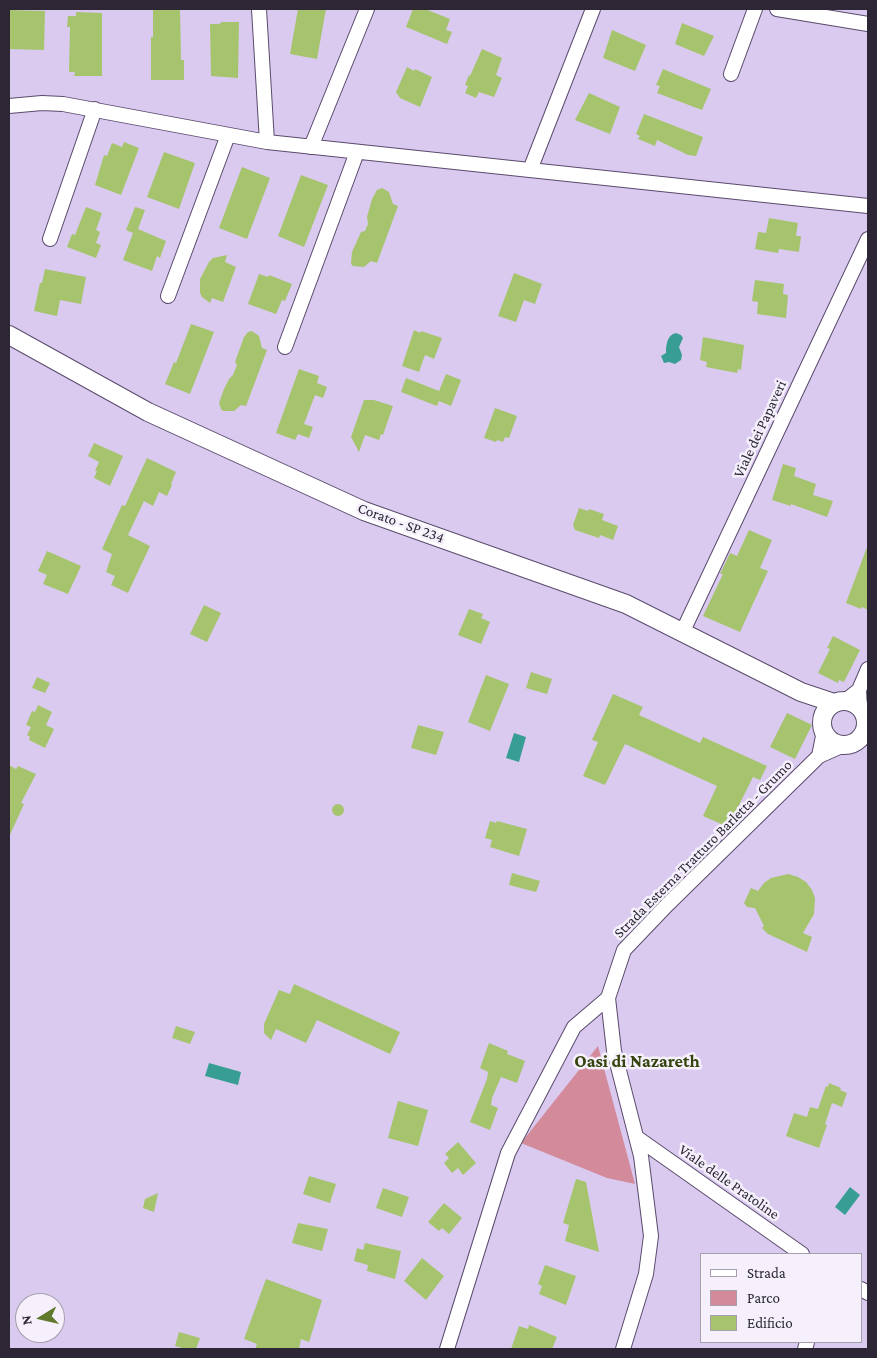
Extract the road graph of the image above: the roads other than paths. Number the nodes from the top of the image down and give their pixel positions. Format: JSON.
{"nodes":[{"id":1,"x":259,"y":9,"type":"edge"},
{"id":2,"x":367,"y":9,"type":"edge"},
{"id":3,"x":593,"y":9,"type":"edge"},
{"id":4,"x":755,"y":9,"type":"edge"},
{"id":5,"x":777,"y":9,"type":"edge"},
{"id":6,"x":868,"y":24,"type":"edge"},
{"id":7,"x":731,"y":74,"type":"dead end"},
{"id":8,"x":9,"y":106,"type":"edge"},
{"id":9,"x":95,"y":109,"type":"junction"},
{"id":10,"x":228,"y":134,"type":"junction"},
{"id":11,"x":267,"y":142,"type":"junction"},
{"id":12,"x":311,"y":146,"type":"junction"},
{"id":13,"x":358,"y":152,"type":"junction"},
{"id":14,"x":530,"y":170,"type":"junction"},
{"id":15,"x":868,"y":206,"type":"edge"},
{"id":16,"x":50,"y":239,"type":"dead end"},
{"id":17,"x":868,"y":239,"type":"edge"},
{"id":18,"x":168,"y":296,"type":"dead end"},
{"id":19,"x":9,"y":334,"type":"edge"},
{"id":20,"x":285,"y":347,"type":"dead end"},
{"id":21,"x":682,"y":633,"type":"junction"},
{"id":22,"x":868,"y":669,"type":"edge"},
{"id":23,"x":801,"y":692,"type":"junction"},
{"id":24,"x":854,"y":711,"type":"edge"},
{"id":25,"x":823,"y":726,"type":"junction"},
{"id":26,"x":858,"y":740,"type":"edge"},
{"id":27,"x":819,"y":756,"type":"junction"},
{"id":28,"x":608,"y":998,"type":"junction"},
{"id":29,"x":636,"y":1137,"type":"junction"},
{"id":30,"x":801,"y":1253,"type":"edge"},
{"id":31,"x":447,"y":1349,"type":"edge"},
{"id":32,"x":623,"y":1349,"type":"edge"}],
"edges":[{"from":1,"to":11,"type":"street"},
{"from":2,"to":12,"type":"street"},
{"from":3,"to":14,"type":"street"},
{"from":4,"to":7,"type":"street"},
{"from":5,"to":6,"type":"street"},
{"from":8,"to":9,"type":"street"},
{"from":9,"to":10,"type":"street"},
{"from":9,"to":16,"type":"street"},
{"from":10,"to":11,"type":"street"},
{"from":10,"to":18,"type":"street"},
{"from":11,"to":12,"type":"street"},
{"from":12,"to":13,"type":"street"},
{"from":13,"to":14,"type":"street"},
{"from":13,"to":20,"type":"street"},
{"from":14,"to":15,"type":"street"},
{"from":17,"to":21,"type":"street","name":"Viale dei Papaveri"},
{"from":19,"to":21,"type":"main road","name":"Corato - SP 234"},
{"from":21,"to":23,"type":"main road","name":"Corato - SP 234"},
{"from":22,"to":24,"type":"street"},
{"from":23,"to":24,"type":"main road","name":"Corato - SP 234"},
{"from":23,"to":25,"type":"main road","name":"Corato - SP 234"},
{"from":24,"to":25,"type":"main road"},
{"from":24,"to":26,"type":"main road"},
{"from":25,"to":26,"type":"main road","name":"Corato - SP 234"},
{"from":25,"to":27,"type":"street"},
{"from":26,"to":27,"type":"street","name":"Strada Esterna Tratturo Barletta - Grumo"},
{"from":27,"to":28,"type":"street","name":"Strada Esterna Tratturo Barletta - Grumo"},
{"from":28,"to":29,"type":"street","name":"Strada Esterna Tratturo Barletta - Grumo"},
{"from":28,"to":31,"type":"street"},
{"from":29,"to":30,"type":"street","name":"Viale delle Pratoline"},
{"from":29,"to":32,"type":"street","name":"Strada Esterna Tratturo Barletta - Grumo"}]}
